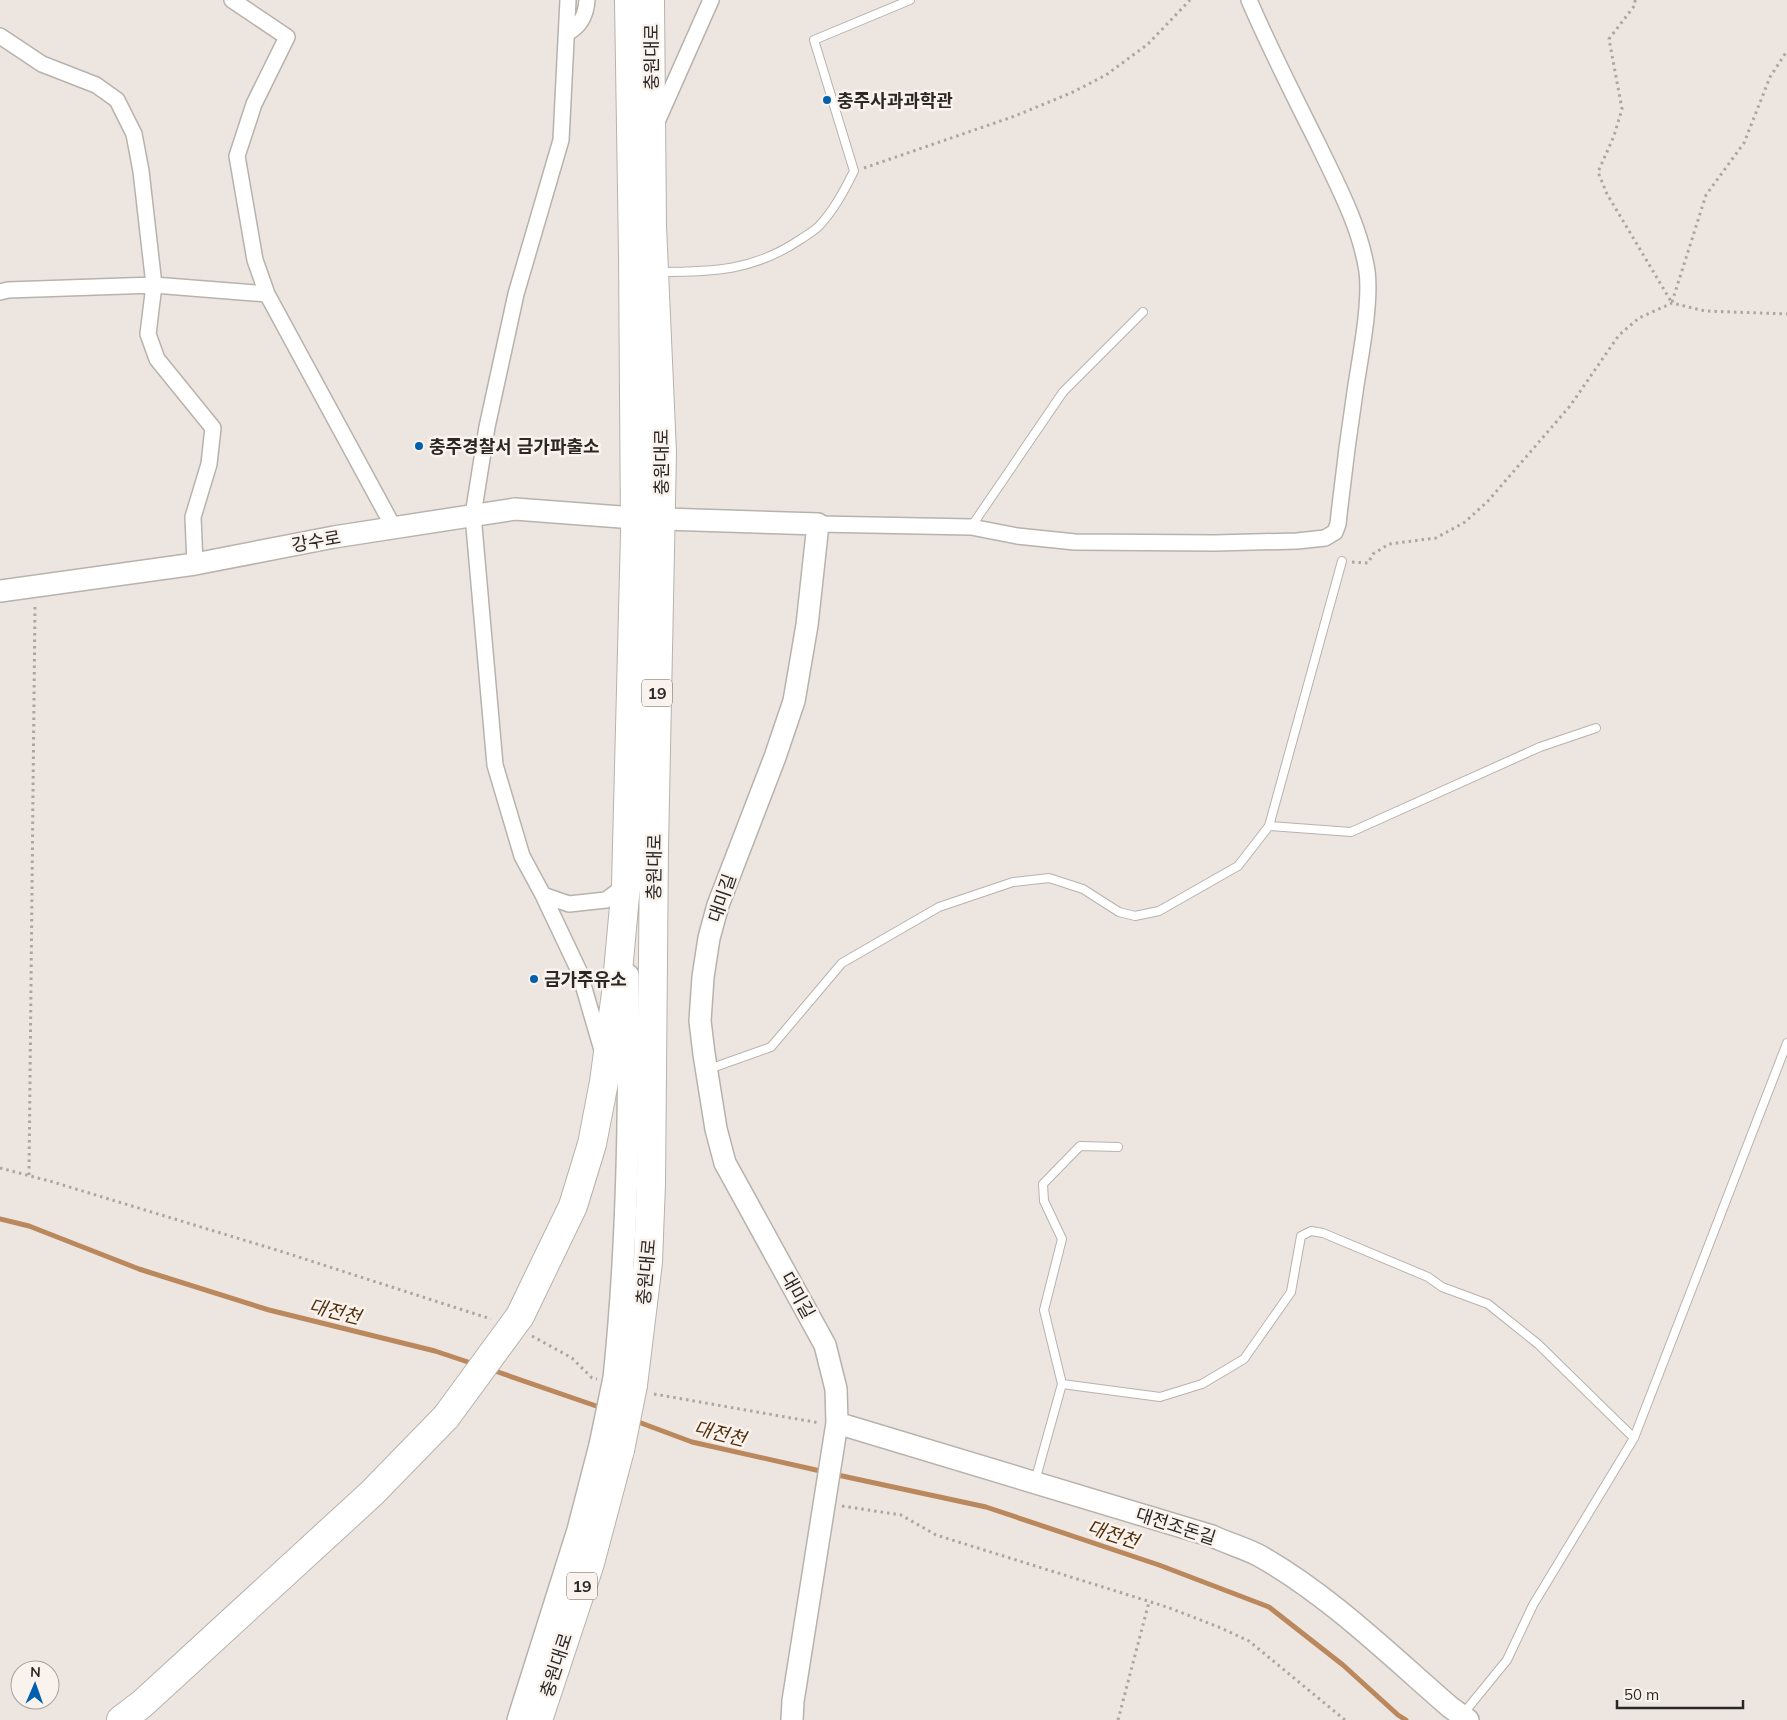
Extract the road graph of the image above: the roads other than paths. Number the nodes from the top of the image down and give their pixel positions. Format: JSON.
{"nodes":[{"id":1,"x":232,"y":0,"type":"edge"},
{"id":2,"x":568,"y":0,"type":"edge"},
{"id":3,"x":587,"y":0,"type":"edge"},
{"id":4,"x":629,"y":0,"type":"edge"},
{"id":5,"x":650,"y":0,"type":"edge"},
{"id":6,"x":711,"y":0,"type":"edge"},
{"id":7,"x":910,"y":0,"type":"edge"},
{"id":8,"x":1249,"y":0,"type":"edge"},
{"id":9,"x":567,"y":33,"type":"junction"},
{"id":10,"x":0,"y":36,"type":"edge"},
{"id":11,"x":652,"y":134,"type":"junction"},
{"id":12,"x":654,"y":272,"type":"junction"},
{"id":13,"x":154,"y":285,"type":"junction"},
{"id":14,"x":0,"y":292,"type":"edge"},
{"id":15,"x":267,"y":294,"type":"junction"},
{"id":16,"x":1143,"y":312,"type":"dead end"},
{"id":17,"x":473,"y":515,"type":"junction"},
{"id":18,"x":634,"y":518,"type":"junction"},
{"id":19,"x":661,"y":519,"type":"junction"},
{"id":20,"x":818,"y":524,"type":"junction"},
{"id":21,"x":971,"y":527,"type":"junction"},
{"id":22,"x":394,"y":528,"type":"junction"},
{"id":23,"x":1342,"y":561,"type":"road end"},
{"id":24,"x":195,"y":564,"type":"junction"},
{"id":25,"x":0,"y":591,"type":"edge"},
{"id":26,"x":1596,"y":728,"type":"dead end"},
{"id":27,"x":1269,"y":826,"type":"junction"},
{"id":28,"x":626,"y":885,"type":"junction"},
{"id":29,"x":543,"y":895,"type":"junction"},
{"id":30,"x":1787,"y":1042,"type":"edge"},
{"id":31,"x":606,"y":1065,"type":"junction"},
{"id":32,"x":706,"y":1070,"type":"junction"},
{"id":33,"x":1118,"y":1147,"type":"dead end"},
{"id":34,"x":623,"y":1384,"type":"junction"},
{"id":35,"x":1062,"y":1384,"type":"junction"},
{"id":36,"x":836,"y":1431,"type":"junction"},
{"id":37,"x":1634,"y":1438,"type":"junction"},
{"id":38,"x":610,"y":1448,"type":"junction"},
{"id":39,"x":1034,"y":1482,"type":"junction"},
{"id":40,"x":1465,"y":1718,"type":"edge"},
{"id":41,"x":121,"y":1720,"type":"edge"},
{"id":42,"x":518,"y":1720,"type":"edge"},
{"id":43,"x":538,"y":1720,"type":"edge"},
{"id":44,"x":792,"y":1720,"type":"edge"}],
"edges":[{"from":1,"to":15,"type":"street"},
{"from":2,"to":9,"type":"street"},
{"from":3,"to":9,"type":"street"},
{"from":4,"to":18,"type":"highway","name":"충원대로","number":"19"},
{"from":5,"to":11,"type":"highway","name":"충원대로","number":"19"},
{"from":6,"to":11,"type":"street"},
{"from":7,"to":12,"type":"lane"},
{"from":8,"to":21,"type":"street"},
{"from":9,"to":17,"type":"street"},
{"from":10,"to":13,"type":"street"},
{"from":11,"to":12,"type":"highway","name":"충원대로","number":"19"},
{"from":12,"to":19,"type":"highway","name":"충원대로","number":"19"},
{"from":13,"to":14,"type":"street"},
{"from":13,"to":15,"type":"street"},
{"from":13,"to":24,"type":"street"},
{"from":15,"to":22,"type":"street"},
{"from":16,"to":21,"type":"lane"},
{"from":17,"to":18,"type":"street","name":"강수로"},
{"from":17,"to":22,"type":"street","name":"강수로"},
{"from":17,"to":29,"type":"street"},
{"from":18,"to":19,"type":"street"},
{"from":18,"to":28,"type":"highway","name":"충원대로","number":"19"},
{"from":19,"to":20,"type":"street"},
{"from":19,"to":34,"type":"highway","name":"충원대로","number":"19"},
{"from":20,"to":21,"type":"street"},
{"from":20,"to":32,"type":"street","name":"대미길"},
{"from":22,"to":24,"type":"street","name":"강수로"},
{"from":23,"to":27,"type":"lane"},
{"from":24,"to":25,"type":"street","name":"강수로"},
{"from":26,"to":27,"type":"lane"},
{"from":27,"to":32,"type":"lane"},
{"from":28,"to":29,"type":"street"},
{"from":28,"to":31,"type":"highway","name":"충원대로"},
{"from":28,"to":34,"type":"street"},
{"from":29,"to":31,"type":"street"},
{"from":30,"to":37,"type":"lane"},
{"from":31,"to":41,"type":"highway","name":"충원대로","bridge":true},
{"from":32,"to":36,"type":"street","name":"대미길"},
{"from":33,"to":35,"type":"lane"},
{"from":34,"to":38,"type":"highway","name":"충원대로","number":"19","bridge":true},
{"from":35,"to":37,"type":"lane"},
{"from":35,"to":39,"type":"lane"},
{"from":36,"to":39,"type":"street","name":"대전조돈길"},
{"from":36,"to":44,"type":"street","name":"대미길"},
{"from":37,"to":40,"type":"lane"},
{"from":38,"to":42,"type":"street","name":"충원대로"},
{"from":38,"to":43,"type":"highway","name":"충원대로","number":"19"},
{"from":39,"to":40,"type":"street","name":"대전조돈길"}]}
